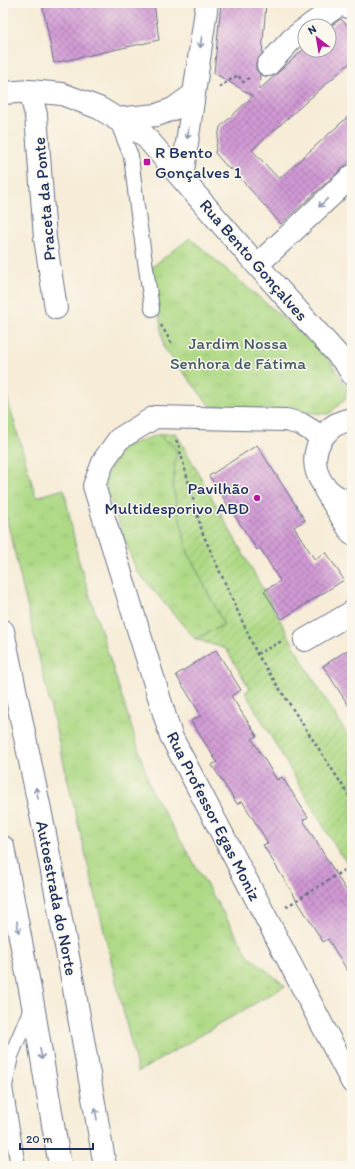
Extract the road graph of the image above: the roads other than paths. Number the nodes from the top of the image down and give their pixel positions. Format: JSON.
{"nodes":[{"id":1,"x":207,"y":3,"type":"edge"},
{"id":2,"x":352,"y":8,"type":"edge"},
{"id":3,"x":320,"y":18,"type":"edge"},
{"id":4,"x":297,"y":35,"type":"edge"},
{"id":5,"x":268,"y":65,"type":"dead end"},
{"id":6,"x":30,"y":91,"type":"junction"},
{"id":7,"x":3,"y":93,"type":"edge"},
{"id":8,"x":194,"y":94,"type":"junction"},
{"id":9,"x":116,"y":119,"type":"junction"},
{"id":10,"x":352,"y":176,"type":"edge"},
{"id":11,"x":182,"y":178,"type":"junction"},
{"id":12,"x":257,"y":265,"type":"junction"},
{"id":13,"x":56,"y":308,"type":"dead end"},
{"id":14,"x":152,"y":309,"type":"dead end"},
{"id":15,"x":352,"y":374,"type":"edge"},
{"id":16,"x":352,"y":419,"type":"edge"},
{"id":17,"x":322,"y":437,"type":"junction"},
{"id":18,"x":320,"y":482,"type":"junction"},
{"id":19,"x":352,"y":502,"type":"edge"},
{"id":20,"x":352,"y":534,"type":"edge"},
{"id":21,"x":352,"y":612,"type":"edge"},
{"id":22,"x":3,"y":631,"type":"edge"},
{"id":23,"x":304,"y":640,"type":"dead end"},
{"id":24,"x":3,"y":847,"type":"edge"},
{"id":25,"x":33,"y":1005,"type":"junction"},
{"id":26,"x":352,"y":1082,"type":"edge"},
{"id":27,"x":18,"y":1166,"type":"edge"},
{"id":28,"x":60,"y":1166,"type":"edge"},
{"id":29,"x":105,"y":1166,"type":"edge"}],
"edges":[{"from":1,"to":8,"type":"main road","one_way":true},
{"from":2,"to":3,"type":"main road"},
{"from":4,"to":5,"type":"main road"},
{"from":6,"to":7,"type":"main road","name":"Rua Bento Gonçalves"},
{"from":6,"to":9,"type":"main road","name":"Rua Bento Gonçalves"},
{"from":6,"to":13,"type":"main road","name":"Praceta da Ponte"},
{"from":8,"to":9,"type":"main road"},
{"from":8,"to":11,"type":"main road","one_way":true},
{"from":9,"to":11,"type":"main road","name":"Rua Bento Gonçalves"},
{"from":9,"to":14,"type":"lane"},
{"from":10,"to":12,"type":"main road","one_way":true},
{"from":11,"to":12,"type":"main road","name":"Rua Bento Gonçalves"},
{"from":12,"to":15,"type":"main road","name":"Rua Bento Gonçalves"},
{"from":16,"to":17,"type":"main road"},
{"from":17,"to":18,"type":"main road"},
{"from":17,"to":26,"type":"main road","name":"Rua Professor Egas Moniz"},
{"from":18,"to":19,"type":"main road"},
{"from":18,"to":20,"type":"main road"},
{"from":21,"to":23,"type":"main road"},
{"from":29,"to":22,"type":"main road","name":"Autoestrada do Norte","one_way":true},
{"from":24,"to":25,"type":"main road","one_way":true},
{"from":25,"to":27,"type":"lane"},
{"from":25,"to":28,"type":"main road","one_way":true}]}
